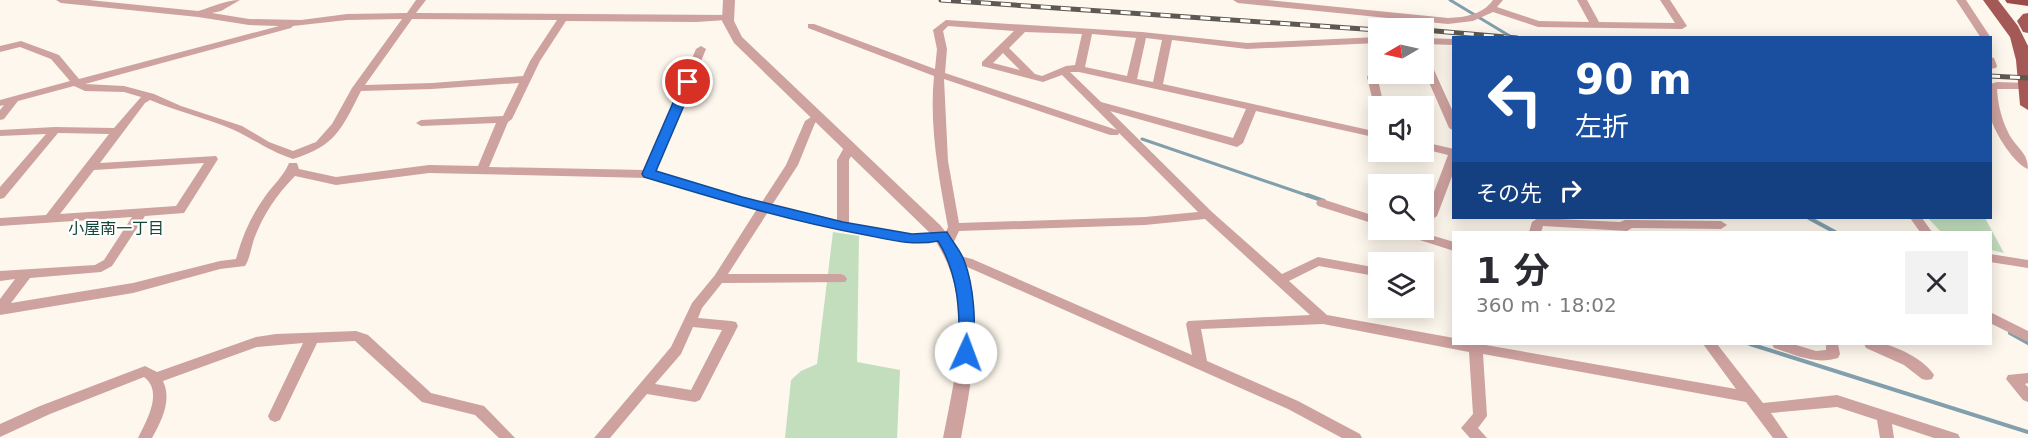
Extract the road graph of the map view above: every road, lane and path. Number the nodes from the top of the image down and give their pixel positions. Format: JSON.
{"nodes":[{"id":1,"x":61,"y":0,"type":"edge"},
{"id":2,"x":235,"y":0,"type":"edge"},
{"id":3,"x":422,"y":0,"type":"edge"},
{"id":4,"x":729,"y":0,"type":"edge"},
{"id":5,"x":1238,"y":0,"type":"edge"},
{"id":6,"x":1582,"y":0,"type":"edge"},
{"id":7,"x":1665,"y":0,"type":"edge"},
{"id":8,"x":1961,"y":0,"type":"edge"},
{"id":9,"x":2028,"y":2,"type":"edge"},
{"id":10,"x":1495,"y":4,"type":"edge"},
{"id":11,"x":1999,"y":4,"type":"edge"},
{"id":12,"x":198,"y":14,"type":"junction"},
{"id":13,"x":411,"y":16,"type":"junction"},
{"id":14,"x":2028,"y":16,"type":"edge"},
{"id":15,"x":726,"y":17,"type":"junction"},
{"id":16,"x":563,"y":18,"type":"junction"},
{"id":17,"x":1403,"y":18,"type":"edge"},
{"id":18,"x":1434,"y":21,"type":"edge"},
{"id":19,"x":301,"y":23,"type":"junction"},
{"id":20,"x":1596,"y":25,"type":"junction"},
{"id":21,"x":811,"y":26,"type":"dead end"},
{"id":22,"x":1022,"y":29,"type":"junction"},
{"id":23,"x":1434,"y":29,"type":"edge"},
{"id":24,"x":2028,"y":29,"type":"edge"},
{"id":25,"x":1088,"y":31,"type":"junction"},
{"id":26,"x":1142,"y":35,"type":"junction"},
{"id":27,"x":1985,"y":36,"type":"edge"},
{"id":28,"x":1168,"y":37,"type":"junction"},
{"id":29,"x":1368,"y":40,"type":"edge"},
{"id":30,"x":1434,"y":40,"type":"edge"},
{"id":31,"x":1438,"y":40,"type":"junction"},
{"id":32,"x":1452,"y":42,"type":"edge"},
{"id":33,"x":1002,"y":47,"type":"junction"},
{"id":34,"x":0,"y":49,"type":"edge"},
{"id":35,"x":701,"y":49,"type":"dead end"},
{"id":36,"x":1079,"y":69,"type":"junction"},
{"id":37,"x":1065,"y":72,"type":"junction"},
{"id":38,"x":939,"y":74,"type":"junction"},
{"id":39,"x":1034,"y":78,"type":"junction"},
{"id":40,"x":526,"y":79,"type":"junction"},
{"id":41,"x":1131,"y":81,"type":"junction"},
{"id":42,"x":78,"y":84,"type":"junction"},
{"id":43,"x":1434,"y":84,"type":"edge"},
{"id":44,"x":1157,"y":86,"type":"junction"},
{"id":45,"x":357,"y":88,"type":"junction"},
{"id":46,"x":2027,"y":94,"type":"edge"},
{"id":47,"x":150,"y":96,"type":"junction"},
{"id":48,"x":14,"y":100,"type":"junction"},
{"id":49,"x":0,"y":103,"type":"edge"},
{"id":50,"x":1100,"y":105,"type":"junction"},
{"id":51,"x":1252,"y":107,"type":"junction"},
{"id":52,"x":817,"y":116,"type":"junction"},
{"id":53,"x":0,"y":117,"type":"edge"},
{"id":54,"x":503,"y":120,"type":"junction"},
{"id":55,"x":421,"y":123,"type":"dead end"},
{"id":56,"x":1452,"y":124,"type":"edge"},
{"id":57,"x":55,"y":130,"type":"junction"},
{"id":58,"x":117,"y":131,"type":"junction"},
{"id":59,"x":0,"y":133,"type":"edge"},
{"id":60,"x":1114,"y":133,"type":"dead end"},
{"id":61,"x":1368,"y":133,"type":"edge"},
{"id":62,"x":850,"y":147,"type":"junction"},
{"id":63,"x":1434,"y":149,"type":"edge"},
{"id":64,"x":1452,"y":153,"type":"edge"},
{"id":65,"x":293,"y":156,"type":"junction"},
{"id":66,"x":1452,"y":159,"type":"edge"},
{"id":67,"x":2028,"y":165,"type":"edge"},
{"id":68,"x":91,"y":167,"type":"junction"},
{"id":69,"x":482,"y":170,"type":"junction"},
{"id":70,"x":293,"y":172,"type":"junction"},
{"id":71,"x":648,"y":174,"type":"junction"},
{"id":72,"x":0,"y":195,"type":"edge"},
{"id":73,"x":1322,"y":203,"type":"dead end"},
{"id":74,"x":765,"y":208,"type":"junction"},
{"id":75,"x":1434,"y":208,"type":"edge"},
{"id":76,"x":142,"y":212,"type":"junction"},
{"id":77,"x":1208,"y":215,"type":"junction"},
{"id":78,"x":50,"y":218,"type":"junction"},
{"id":79,"x":1368,"y":218,"type":"edge"},
{"id":80,"x":0,"y":222,"type":"edge"},
{"id":81,"x":1626,"y":225,"type":"edge"},
{"id":82,"x":1721,"y":225,"type":"dead end"},
{"id":83,"x":843,"y":226,"type":"junction"},
{"id":84,"x":1606,"y":229,"type":"edge"},
{"id":85,"x":1535,"y":231,"type":"edge"},
{"id":86,"x":948,"y":235,"type":"junction"},
{"id":87,"x":1433,"y":240,"type":"edge"},
{"id":88,"x":1452,"y":246,"type":"edge"},
{"id":89,"x":1992,"y":258,"type":"edge"},
{"id":90,"x":956,"y":259,"type":"junction"},
{"id":91,"x":2028,"y":264,"type":"edge"},
{"id":92,"x":1368,"y":270,"type":"edge"},
{"id":93,"x":26,"y":274,"type":"junction"},
{"id":94,"x":0,"y":276,"type":"edge"},
{"id":95,"x":719,"y":278,"type":"junction"},
{"id":96,"x":841,"y":279,"type":"dead end"},
{"id":97,"x":1281,"y":280,"type":"junction"},
{"id":98,"x":0,"y":309,"type":"edge"},
{"id":99,"x":1992,"y":318,"type":"edge"},
{"id":100,"x":1323,"y":319,"type":"junction"},
{"id":101,"x":689,"y":322,"type":"junction"},
{"id":102,"x":2028,"y":337,"type":"edge"},
{"id":103,"x":312,"y":338,"type":"junction"},
{"id":104,"x":1452,"y":343,"type":"edge"},
{"id":105,"x":1463,"y":345,"type":"edge"},
{"id":106,"x":1711,"y":345,"type":"edge"},
{"id":107,"x":1782,"y":345,"type":"edge"},
{"id":108,"x":1832,"y":345,"type":"edge"},
{"id":109,"x":1873,"y":345,"type":"edge"},
{"id":110,"x":1476,"y":348,"type":"junction"},
{"id":111,"x":1201,"y":366,"type":"junction"},
{"id":112,"x":1927,"y":375,"type":"dead end"},
{"id":113,"x":155,"y":378,"type":"junction"},
{"id":114,"x":2028,"y":378,"type":"edge"},
{"id":115,"x":644,"y":388,"type":"junction"},
{"id":116,"x":2028,"y":396,"type":"edge"},
{"id":117,"x":1755,"y":403,"type":"junction"},
{"id":118,"x":275,"y":416,"type":"dead end"},
{"id":119,"x":1884,"y":416,"type":"junction"},
{"id":120,"x":0,"y":431,"type":"edge"},
{"id":121,"x":145,"y":438,"type":"edge"},
{"id":122,"x":508,"y":438,"type":"edge"},
{"id":123,"x":601,"y":438,"type":"edge"},
{"id":124,"x":952,"y":438,"type":"edge"},
{"id":125,"x":1355,"y":438,"type":"edge"},
{"id":126,"x":1480,"y":438,"type":"edge"},
{"id":127,"x":1781,"y":438,"type":"edge"},
{"id":128,"x":1887,"y":438,"type":"edge"},
{"id":129,"x":1953,"y":438,"type":"edge"}],
"edges":[{"from":1,"to":12,"type":"street"},
{"from":2,"to":12,"type":"street"},
{"from":3,"to":13,"type":"street"},
{"from":4,"to":15,"type":"street"},
{"from":5,"to":17,"type":"street"},
{"from":6,"to":20,"type":"street"},
{"from":7,"to":20,"type":"street"},
{"from":8,"to":27,"type":"street"},
{"from":9,"to":11,"type":"highway"},
{"from":10,"to":18,"type":"street"},
{"from":10,"to":20,"type":"street"},
{"from":11,"to":46,"type":"main road"},
{"from":12,"to":19,"type":"street"},
{"from":13,"to":16,"type":"street"},
{"from":13,"to":19,"type":"street"},
{"from":13,"to":45,"type":"street"},
{"from":14,"to":24,"type":"main road"},
{"from":15,"to":16,"type":"street"},
{"from":15,"to":52,"type":"street"},
{"from":16,"to":40,"type":"street"},
{"from":19,"to":42,"type":"street"},
{"from":21,"to":38,"type":"street"},
{"from":22,"to":25,"type":"street"},
{"from":22,"to":33,"type":"street"},
{"from":22,"to":38,"type":"street"},
{"from":23,"to":31,"type":"street"},
{"from":25,"to":26,"type":"street"},
{"from":25,"to":36,"type":"street"},
{"from":26,"to":28,"type":"street"},
{"from":26,"to":41,"type":"street"},
{"from":28,"to":29,"type":"street"},
{"from":28,"to":44,"type":"street"},
{"from":30,"to":31,"type":"street"},
{"from":31,"to":32,"type":"street"},
{"from":33,"to":39,"type":"street"},
{"from":33,"to":39,"type":"street"},
{"from":34,"to":42,"type":"street"},
{"from":35,"to":71,"type":"street"},
{"from":36,"to":37,"type":"street"},
{"from":36,"to":41,"type":"street"},
{"from":37,"to":39,"type":"street"},
{"from":37,"to":50,"type":"street"},
{"from":38,"to":60,"type":"street"},
{"from":38,"to":86,"type":"street"},
{"from":40,"to":45,"type":"street"},
{"from":40,"to":54,"type":"street"},
{"from":41,"to":44,"type":"street"},
{"from":42,"to":47,"type":"street"},
{"from":42,"to":48,"type":"street"},
{"from":43,"to":56,"type":"street"},
{"from":44,"to":51,"type":"street"},
{"from":45,"to":65,"type":"street"},
{"from":46,"to":67,"type":"street"},
{"from":47,"to":58,"type":"street"},
{"from":47,"to":65,"type":"street"},
{"from":48,"to":49,"type":"street"},
{"from":48,"to":53,"type":"street"},
{"from":50,"to":51,"type":"street"},
{"from":50,"to":77,"type":"street"},
{"from":51,"to":61,"type":"street"},
{"from":52,"to":62,"type":"street"},
{"from":52,"to":74,"type":"street"},
{"from":54,"to":55,"type":"street"},
{"from":54,"to":69,"type":"street"},
{"from":57,"to":58,"type":"street"},
{"from":57,"to":59,"type":"street"},
{"from":57,"to":72,"type":"street"},
{"from":58,"to":68,"type":"street"},
{"from":62,"to":83,"type":"street"},
{"from":62,"to":86,"type":"street"},
{"from":63,"to":64,"type":"street"},
{"from":65,"to":70,"type":"street"},
{"from":66,"to":75,"type":"street"},
{"from":68,"to":76,"type":"street"},
{"from":68,"to":78,"type":"street"},
{"from":69,"to":70,"type":"street"},
{"from":69,"to":71,"type":"street"},
{"from":70,"to":98,"type":"street"},
{"from":71,"to":74,"type":"street"},
{"from":73,"to":79,"type":"street"},
{"from":74,"to":83,"type":"street"},
{"from":74,"to":95,"type":"street"},
{"from":76,"to":78,"type":"street"},
{"from":76,"to":93,"type":"street"},
{"from":77,"to":86,"type":"street"},
{"from":77,"to":97,"type":"street"},
{"from":78,"to":80,"type":"street"},
{"from":81,"to":82,"type":"street"},
{"from":81,"to":84,"type":"street"},
{"from":83,"to":86,"type":"street"},
{"from":84,"to":85,"type":"street"},
{"from":86,"to":90,"type":"street"},
{"from":87,"to":88,"type":"street"},
{"from":89,"to":91,"type":"street"},
{"from":90,"to":111,"type":"street"},
{"from":90,"to":124,"type":"street"},
{"from":92,"to":97,"type":"street"},
{"from":93,"to":94,"type":"street"},
{"from":93,"to":98,"type":"street"},
{"from":95,"to":96,"type":"street"},
{"from":95,"to":101,"type":"street"},
{"from":97,"to":100,"type":"street"},
{"from":99,"to":102,"type":"street"},
{"from":100,"to":104,"type":"street"},
{"from":100,"to":111,"type":"street"},
{"from":101,"to":115,"type":"street"},
{"from":101,"to":115,"type":"street"},
{"from":103,"to":113,"type":"street"},
{"from":103,"to":118,"type":"street"},
{"from":103,"to":122,"type":"street"},
{"from":105,"to":110,"type":"street"},
{"from":106,"to":117,"type":"street"},
{"from":107,"to":108,"type":"street"},
{"from":109,"to":112,"type":"street"},
{"from":110,"to":117,"type":"street"},
{"from":110,"to":126,"type":"street"},
{"from":111,"to":125,"type":"street"},
{"from":113,"to":120,"type":"street"},
{"from":113,"to":121,"type":"street"},
{"from":114,"to":116,"type":"street"},
{"from":115,"to":123,"type":"street"},
{"from":117,"to":119,"type":"street"},
{"from":117,"to":127,"type":"street"},
{"from":119,"to":128,"type":"street"},
{"from":119,"to":129,"type":"street"}]}
